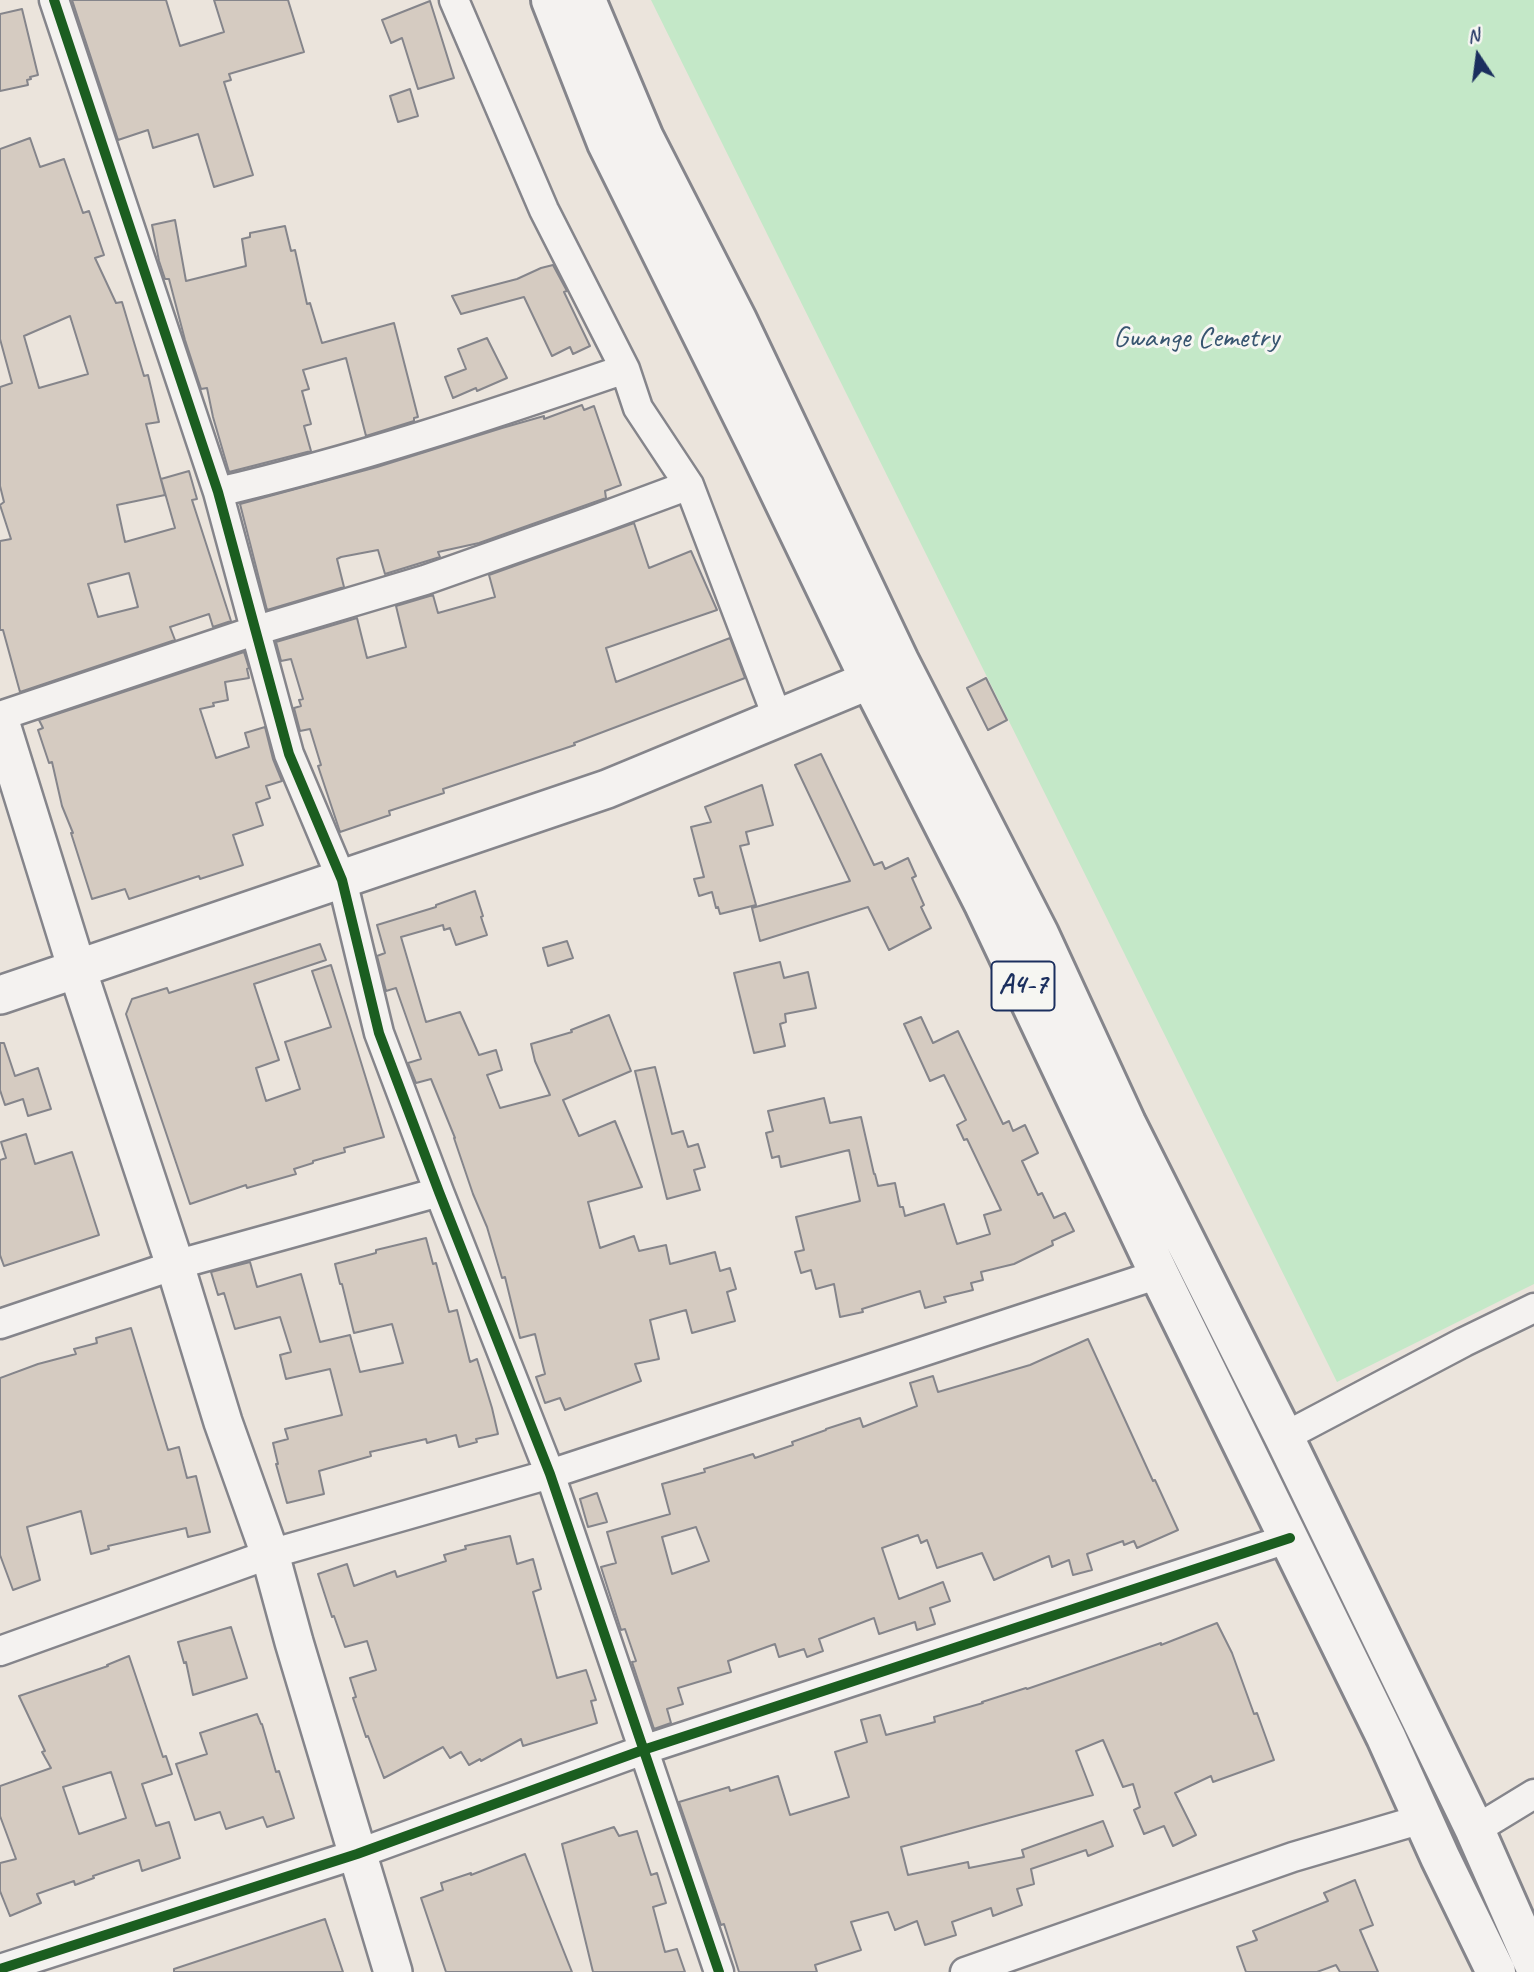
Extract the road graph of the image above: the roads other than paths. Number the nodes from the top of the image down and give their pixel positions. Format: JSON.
{"nodes":[{"id":1,"x":54,"y":0,"type":"edge"},
{"id":2,"x":453,"y":0,"type":"edge"},
{"id":3,"x":551,"y":0,"type":"edge"},
{"id":4,"x":586,"y":0,"type":"edge"},
{"id":5,"x":625,"y":369,"type":"junction"},
{"id":6,"x":689,"y":485,"type":"junction"},
{"id":7,"x":218,"y":492,"type":"junction"},
{"id":8,"x":254,"y":631,"type":"junction"},
{"id":9,"x":884,"y":671,"type":"junction"},
{"id":10,"x":0,"y":718,"type":"edge"},
{"id":11,"x":778,"y":719,"type":"junction"},
{"id":12,"x":342,"y":880,"type":"junction"},
{"id":13,"x":77,"y":969,"type":"junction"},
{"id":14,"x":0,"y":995,"type":"edge"},
{"id":15,"x":439,"y":1192,"type":"junction"},
{"id":16,"x":175,"y":1265,"type":"junction"},
{"id":17,"x":1159,"y":1274,"type":"junction"},
{"id":18,"x":1534,"y":1308,"type":"edge"},
{"id":19,"x":0,"y":1324,"type":"edge"},
{"id":20,"x":1284,"y":1437,"type":"junction"},
{"id":21,"x":550,"y":1475,"type":"junction"},
{"id":22,"x":1290,"y":1538,"type":"junction"},
{"id":23,"x":270,"y":1554,"type":"junction"},
{"id":24,"x":0,"y":1651,"type":"edge"},
{"id":25,"x":643,"y":1750,"type":"junction"},
{"id":26,"x":1534,"y":1794,"type":"edge"},
{"id":27,"x":1422,"y":1819,"type":"junction"},
{"id":28,"x":1475,"y":1830,"type":"junction"},
{"id":29,"x":357,"y":1854,"type":"junction"},
{"id":30,"x":1534,"y":1964,"type":"edge"},
{"id":31,"x":0,"y":1969,"type":"edge"},
{"id":32,"x":393,"y":1972,"type":"edge"},
{"id":33,"x":719,"y":1972,"type":"edge"},
{"id":34,"x":965,"y":1972,"type":"edge"},
{"id":35,"x":1496,"y":1972,"type":"edge"}],
"edges":[{"from":1,"to":7,"type":"street"},
{"from":2,"to":5,"type":"street"},
{"from":3,"to":9,"type":"highway","number":"A4-7"},
{"from":4,"to":9,"type":"highway","number":"A4-7"},
{"from":5,"to":6,"type":"street"},
{"from":5,"to":7,"type":"street"},
{"from":6,"to":8,"type":"street"},
{"from":6,"to":11,"type":"street"},
{"from":7,"to":8,"type":"street"},
{"from":8,"to":10,"type":"street"},
{"from":8,"to":12,"type":"street"},
{"from":9,"to":11,"type":"main road"},
{"from":9,"to":17,"type":"highway","number":"A4-7"},
{"from":9,"to":20,"type":"highway","number":"A4-7"},
{"from":10,"to":13,"type":"main road"},
{"from":11,"to":12,"type":"main road"},
{"from":12,"to":13,"type":"main road"},
{"from":12,"to":15,"type":"street"},
{"from":13,"to":14,"type":"main road"},
{"from":13,"to":16,"type":"main road"},
{"from":15,"to":16,"type":"street"},
{"from":15,"to":21,"type":"street"},
{"from":16,"to":19,"type":"street"},
{"from":16,"to":23,"type":"main road"},
{"from":17,"to":21,"type":"street"},
{"from":17,"to":22,"type":"highway","number":"A4-7"},
{"from":18,"to":20,"type":"street"},
{"from":20,"to":28,"type":"highway","number":"A4-7"},
{"from":21,"to":23,"type":"street"},
{"from":21,"to":25,"type":"street"},
{"from":22,"to":25,"type":"street"},
{"from":22,"to":27,"type":"highway","number":"A4-7"},
{"from":23,"to":24,"type":"street"},
{"from":23,"to":29,"type":"main road"},
{"from":25,"to":29,"type":"street"},
{"from":25,"to":33,"type":"street"},
{"from":26,"to":28,"type":"street"},
{"from":27,"to":34,"type":"street"},
{"from":27,"to":35,"type":"highway","number":"A4-7"},
{"from":28,"to":30,"type":"highway","number":"A4-7"},
{"from":29,"to":31,"type":"street"},
{"from":29,"to":32,"type":"main road"}]}
